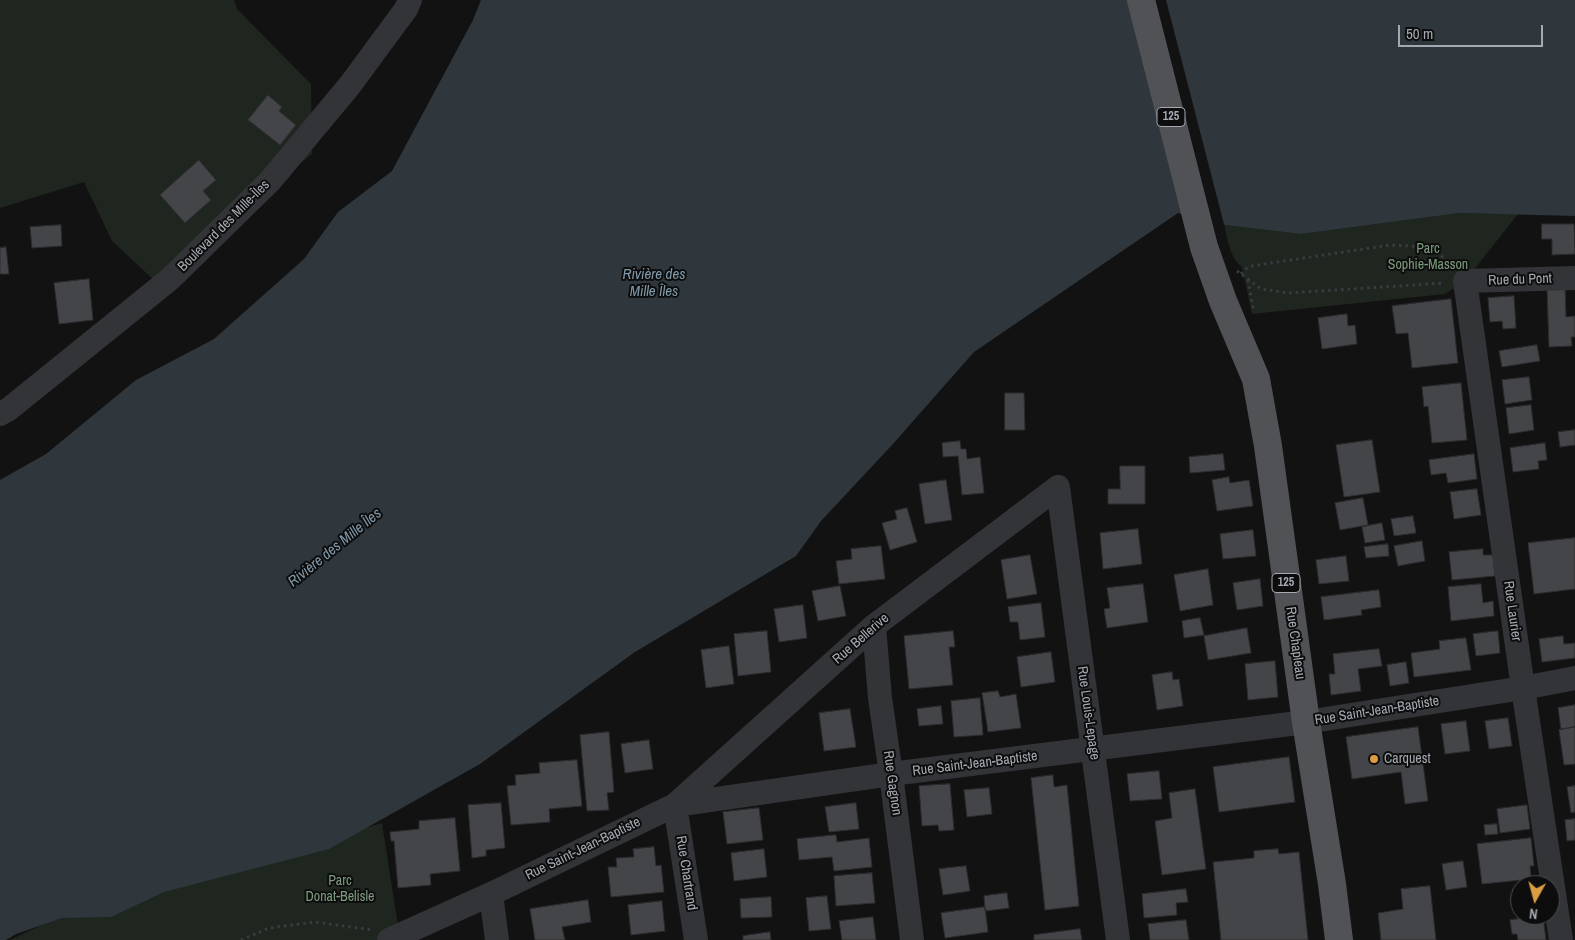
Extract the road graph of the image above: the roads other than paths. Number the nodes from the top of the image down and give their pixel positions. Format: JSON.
{"nodes":[{"id":1,"x":410,"y":0,"type":"edge"},
{"id":2,"x":1141,"y":0,"type":"edge"},
{"id":3,"x":1575,"y":278,"type":"edge"},
{"id":4,"x":1465,"y":281,"type":"joint"},
{"id":5,"x":0,"y":414,"type":"edge"},
{"id":6,"x":1058,"y":487,"type":"joint"},
{"id":7,"x":874,"y":626,"type":"junction"},
{"id":8,"x":1575,"y":678,"type":"edge"},
{"id":9,"x":1523,"y":688,"type":"junction"},
{"id":10,"x":1306,"y":722,"type":"junction"},
{"id":11,"x":1092,"y":749,"type":"junction"},
{"id":12,"x":891,"y":774,"type":"junction"},
{"id":13,"x":675,"y":805,"type":"junction"},
{"id":14,"x":491,"y":894,"type":"junction"},
{"id":15,"x":395,"y":937,"type":"edge"},
{"id":16,"x":497,"y":940,"type":"edge"},
{"id":17,"x":696,"y":940,"type":"edge"},
{"id":18,"x":912,"y":940,"type":"edge"},
{"id":19,"x":1118,"y":940,"type":"edge"},
{"id":20,"x":1339,"y":940,"type":"edge"},
{"id":21,"x":1561,"y":940,"type":"edge"}],
"edges":[{"from":1,"to":5,"type":"street","name":"Boulevard des Mille-Îles"},
{"from":2,"to":10,"type":"main road","name":"Rue Chapleau","number":"125"},
{"from":3,"to":4,"type":"street","name":"Rue du Pont"},
{"from":4,"to":9,"type":"street","name":"Rue Laurier"},
{"from":6,"to":7,"type":"street","name":"Rue Bellerive"},
{"from":6,"to":11,"type":"street","name":"Rue Louis-Lepage"},
{"from":7,"to":12,"type":"street","name":"Rue Gagnon"},
{"from":7,"to":13,"type":"street","name":"Rue Bellerive"},
{"from":8,"to":9,"type":"street","name":"Rue Saint-Jean-Baptiste"},
{"from":9,"to":10,"type":"street","name":"Rue Saint-Jean-Baptiste"},
{"from":9,"to":21,"type":"street","name":"Rue Laurier"},
{"from":10,"to":11,"type":"street","name":"Rue Saint-Jean-Baptiste"},
{"from":10,"to":20,"type":"main road","name":"Rue Chapleau","number":"125"},
{"from":11,"to":12,"type":"street","name":"Rue Saint-Jean-Baptiste"},
{"from":11,"to":19,"type":"street","name":"Rue Louis-Lepage"},
{"from":12,"to":13,"type":"street","name":"Rue Saint-Jean-Baptiste"},
{"from":12,"to":18,"type":"street","name":"Rue Gagnon"},
{"from":13,"to":14,"type":"street","name":"Rue Saint-Jean-Baptiste"},
{"from":13,"to":17,"type":"street","name":"Rue Chartrand"},
{"from":14,"to":15,"type":"street","name":"Rue Saint-Jean-Baptiste"},
{"from":14,"to":16,"type":"street"}]}
